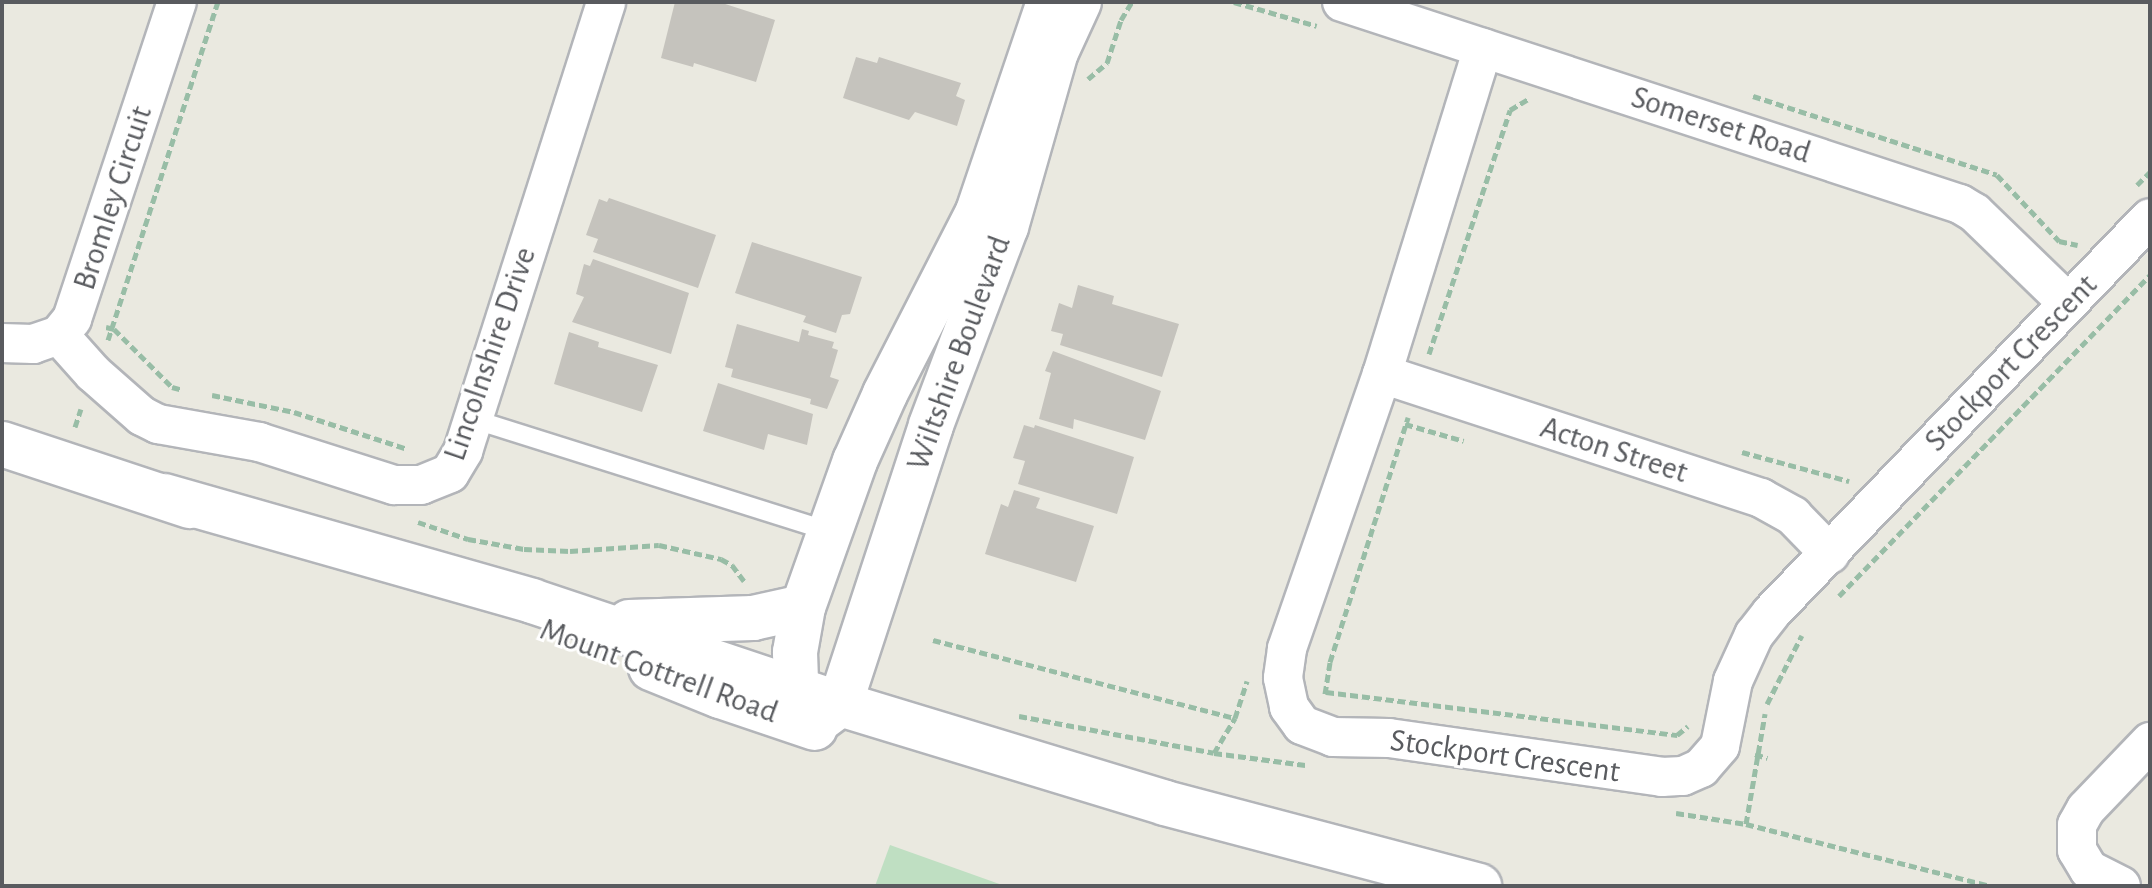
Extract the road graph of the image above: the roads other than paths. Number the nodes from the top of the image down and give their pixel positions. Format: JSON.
{"nodes":[{"id":1,"x":177,"y":2,"type":"edge"},
{"id":2,"x":606,"y":2,"type":"edge"},
{"id":3,"x":1049,"y":2,"type":"edge"},
{"id":4,"x":1079,"y":2,"type":"edge"},
{"id":5,"x":1333,"y":15,"type":"edge"},
{"id":6,"x":1478,"y":62,"type":"junction"},
{"id":7,"x":2150,"y":218,"type":"edge"},
{"id":8,"x":2068,"y":303,"type":"junction"},
{"id":9,"x":65,"y":327,"type":"junction"},
{"id":10,"x":2,"y":343,"type":"edge"},
{"id":11,"x":1382,"y":374,"type":"junction"},
{"id":12,"x":473,"y":419,"type":"junction"},
{"id":13,"x":2,"y":444,"type":"edge"},
{"id":14,"x":164,"y":496,"type":"junction"},
{"id":15,"x":829,"y":531,"type":"junction"},
{"id":16,"x":1817,"y":541,"type":"junction"},
{"id":17,"x":803,"y":607,"type":"junction"},
{"id":18,"x":598,"y":623,"type":"junction"},
{"id":19,"x":816,"y":707,"type":"junction"},
{"id":20,"x":2150,"y":742,"type":"edge"},
{"id":21,"x":1479,"y":886,"type":"edge"},
{"id":22,"x":2121,"y":886,"type":"edge"}],
"edges":[{"from":1,"to":9,"type":"street","name":"Bromley Circuit"},
{"from":2,"to":12,"type":"street","name":"Lincolnshire Drive"},
{"from":3,"to":15,"type":"street","name":"Wiltshire Boulevard"},
{"from":4,"to":19,"type":"street","name":"Wiltshire Boulevard"},
{"from":5,"to":6,"type":"street","name":"Somerset Road"},
{"from":6,"to":8,"type":"street","name":"Somerset Road"},
{"from":6,"to":11,"type":"street","name":"Stockport Crescent"},
{"from":7,"to":8,"type":"street","name":"Stockport Crescent"},
{"from":8,"to":16,"type":"street","name":"Stockport Crescent"},
{"from":9,"to":10,"type":"street"},
{"from":9,"to":12,"type":"street","name":"Lincolnshire Drive"},
{"from":11,"to":16,"type":"street","name":"Acton Street"},
{"from":11,"to":16,"type":"street","name":"Stockport Crescent"},
{"from":12,"to":15,"type":"lane"},
{"from":13,"to":14,"type":"street","name":"Mount Cottrell Road"},
{"from":14,"to":18,"type":"street","name":"Mount Cottrell Road"},
{"from":14,"to":19,"type":"street","name":"Mount Cottrell Road"},
{"from":15,"to":17,"type":"street","name":"Wiltshire Boulevard"},
{"from":17,"to":18,"type":"street"},
{"from":17,"to":19,"type":"street","name":"Wiltshire Boulevard"},
{"from":18,"to":19,"type":"street","name":"Mount Cottrell Road"},
{"from":19,"to":21,"type":"street","name":"Mount Cottrell Road"},
{"from":20,"to":22,"type":"street"}]}
